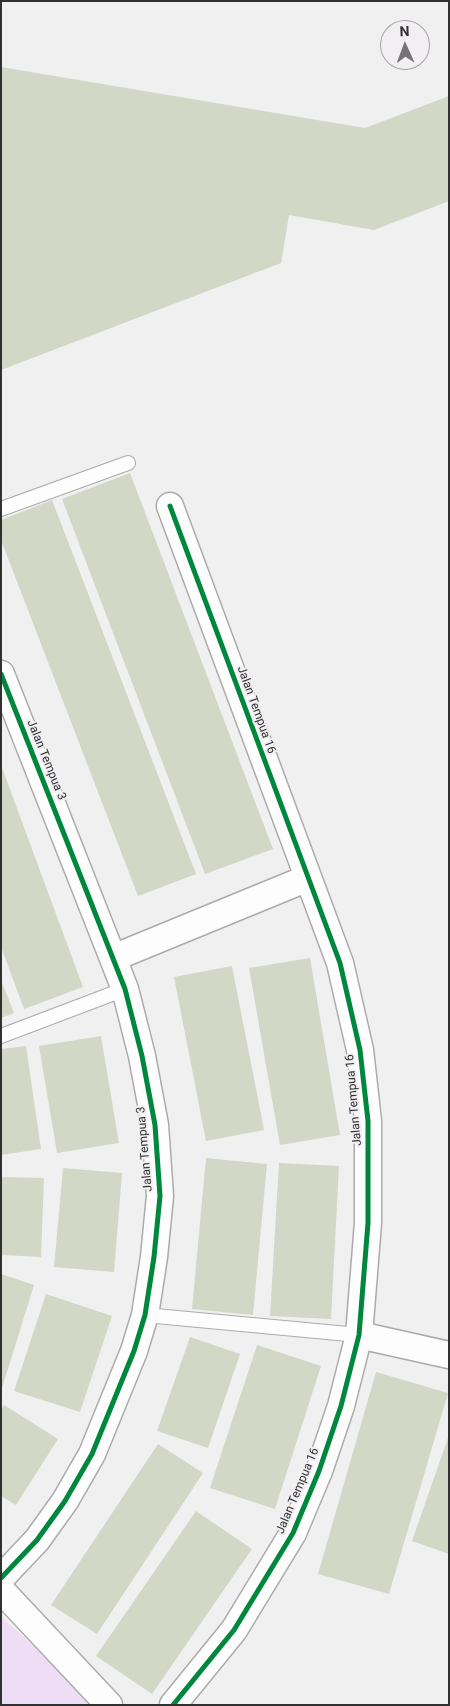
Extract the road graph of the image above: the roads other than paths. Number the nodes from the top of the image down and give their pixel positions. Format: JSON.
{"nodes":[{"id":1,"x":128,"y":463,"type":"dead end"},
{"id":2,"x":170,"y":506,"type":"dead end"},
{"id":3,"x":1,"y":510,"type":"edge"},
{"id":4,"x":1,"y":674,"type":"edge"},
{"id":5,"x":308,"y":878,"type":"junction"},
{"id":6,"x":113,"y":958,"type":"junction"},
{"id":7,"x":125,"y":989,"type":"junction"},
{"id":8,"x":1,"y":1036,"type":"edge"},
{"id":9,"x":144,"y":1315,"type":"junction"},
{"id":10,"x":360,"y":1335,"type":"junction"},
{"id":11,"x":449,"y":1355,"type":"edge"},
{"id":12,"x":1,"y":1578,"type":"edge"},
{"id":13,"x":1,"y":1590,"type":"edge"},
{"id":14,"x":109,"y":1705,"type":"edge"},
{"id":15,"x":173,"y":1705,"type":"edge"}],
"edges":[{"from":1,"to":3,"type":"lane"},
{"from":2,"to":5,"type":"street","name":"Jalan Tempua 16"},
{"from":4,"to":6,"type":"street","name":"Jalan Tempua 3"},
{"from":5,"to":6,"type":"street"},
{"from":5,"to":10,"type":"street","name":"Jalan Tempua 16"},
{"from":6,"to":7,"type":"street","name":"Jalan Tempua 3"},
{"from":7,"to":8,"type":"lane"},
{"from":7,"to":9,"type":"street","name":"Jalan Tempua 3"},
{"from":9,"to":10,"type":"lane"},
{"from":9,"to":12,"type":"street","name":"Jalan Tempua 3"},
{"from":10,"to":11,"type":"street"},
{"from":10,"to":15,"type":"street","name":"Jalan Tempua 16"},
{"from":13,"to":14,"type":"street"}]}
